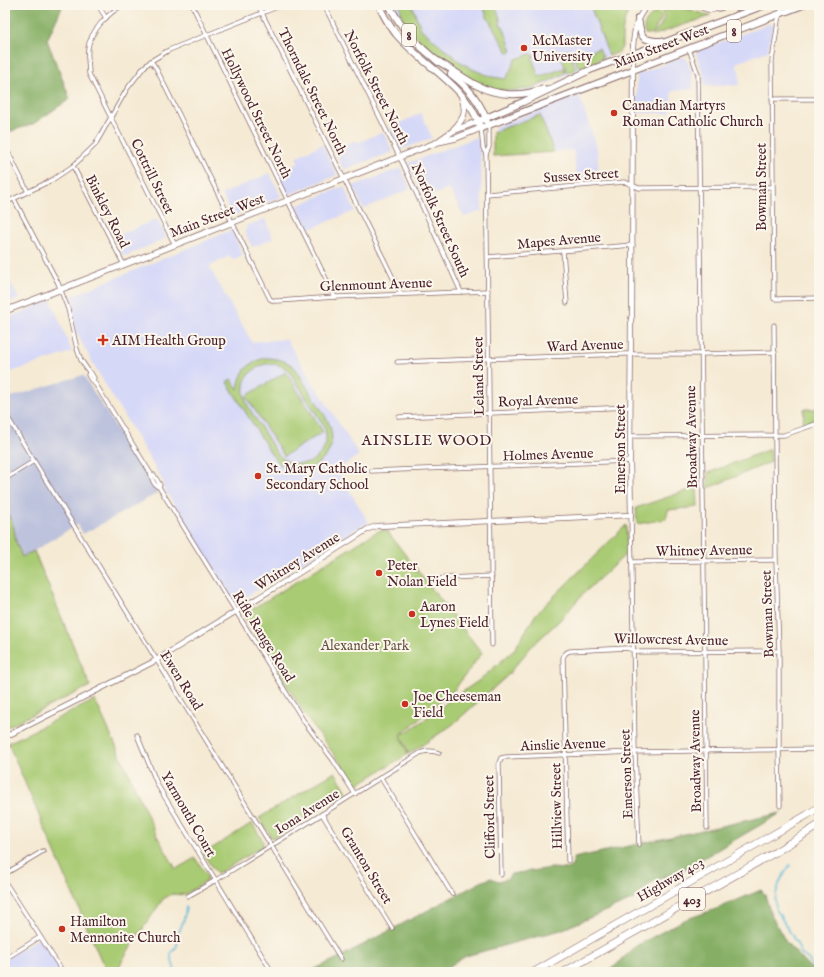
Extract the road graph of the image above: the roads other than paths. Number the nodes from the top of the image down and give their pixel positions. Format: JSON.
{"nodes":[{"id":1,"x":98,"y":5,"type":"edge"},
{"id":2,"x":123,"y":5,"type":"edge"},
{"id":3,"x":192,"y":5,"type":"edge"},
{"id":4,"x":258,"y":5,"type":"edge"},
{"id":5,"x":282,"y":5,"type":"edge"},
{"id":6,"x":324,"y":5,"type":"edge"},
{"id":7,"x":379,"y":5,"type":"edge"},
{"id":8,"x":389,"y":5,"type":"edge"},
{"id":9,"x":696,"y":5,"type":"edge"},
{"id":10,"x":729,"y":5,"type":"edge"},
{"id":11,"x":765,"y":5,"type":"edge"},
{"id":12,"x":783,"y":5,"type":"edge"},
{"id":13,"x":803,"y":5,"type":"edge"},
{"id":14,"x":645,"y":6,"type":"edge"},
{"id":15,"x":262,"y":13,"type":"junction"},
{"id":16,"x":779,"y":14,"type":"junction"},
{"id":17,"x":106,"y":18,"type":"junction"},
{"id":18,"x":638,"y":18,"type":"junction"},
{"id":19,"x":207,"y":35,"type":"junction"},
{"id":20,"x":667,"y":41,"type":"junction"},
{"id":21,"x":689,"y":48,"type":"junction"},
{"id":22,"x":633,"y":54,"type":"junction"},
{"id":23,"x":436,"y":60,"type":"junction"},
{"id":24,"x":151,"y":61,"type":"junction"},
{"id":25,"x":633,"y":70,"type":"junction"},
{"id":26,"x":582,"y":74,"type":"junction"},
{"id":27,"x":458,"y":90,"type":"junction"},
{"id":28,"x":819,"y":98,"type":"edge"},
{"id":29,"x":772,"y":99,"type":"junction"},
{"id":30,"x":111,"y":117,"type":"junction"},
{"id":31,"x":486,"y":118,"type":"junction"},
{"id":32,"x":479,"y":121,"type":"junction"},
{"id":33,"x":489,"y":125,"type":"junction"},
{"id":34,"x":481,"y":128,"type":"junction"},
{"id":35,"x":453,"y":131,"type":"junction"},
{"id":36,"x":438,"y":142,"type":"junction"},
{"id":37,"x":5,"y":146,"type":"edge"},
{"id":38,"x":486,"y":154,"type":"junction"},
{"id":39,"x":400,"y":156,"type":"junction"},
{"id":40,"x":74,"y":166,"type":"junction"},
{"id":41,"x":344,"y":178,"type":"junction"},
{"id":42,"x":633,"y":186,"type":"junction"},
{"id":43,"x":772,"y":187,"type":"junction"},
{"id":44,"x":699,"y":188,"type":"junction"},
{"id":45,"x":28,"y":192,"type":"junction"},
{"id":46,"x":487,"y":194,"type":"junction"},
{"id":47,"x":14,"y":199,"type":"junction"},
{"id":48,"x":288,"y":200,"type":"junction"},
{"id":49,"x":5,"y":203,"type":"edge"},
{"id":50,"x":232,"y":222,"type":"junction"},
{"id":51,"x":175,"y":245,"type":"junction"},
{"id":52,"x":633,"y":245,"type":"junction"},
{"id":53,"x":563,"y":251,"type":"junction"},
{"id":54,"x":488,"y":257,"type":"junction"},
{"id":55,"x":124,"y":265,"type":"junction"},
{"id":56,"x":60,"y":290,"type":"junction"},
{"id":57,"x":488,"y":291,"type":"junction"},
{"id":58,"x":461,"y":292,"type":"junction"},
{"id":59,"x":401,"y":294,"type":"junction"},
{"id":60,"x":335,"y":297,"type":"junction"},
{"id":61,"x":819,"y":298,"type":"edge"},
{"id":62,"x":567,"y":303,"type":"dead end"},
{"id":63,"x":5,"y":312,"type":"edge"},
{"id":64,"x":774,"y":325,"type":"dead end"},
{"id":65,"x":775,"y":352,"type":"junction"},
{"id":66,"x":631,"y":354,"type":"junction"},
{"id":67,"x":701,"y":354,"type":"junction"},
{"id":68,"x":489,"y":359,"type":"junction"},
{"id":69,"x":397,"y":362,"type":"dead end"},
{"id":70,"x":630,"y":408,"type":"junction"},
{"id":71,"x":5,"y":413,"type":"edge"},
{"id":72,"x":490,"y":413,"type":"junction"},
{"id":73,"x":400,"y":417,"type":"dead end"},
{"id":74,"x":819,"y":423,"type":"edge"},
{"id":75,"x":776,"y":435,"type":"junction"},
{"id":76,"x":631,"y":436,"type":"junction"},
{"id":77,"x":702,"y":436,"type":"junction"},
{"id":78,"x":34,"y":461,"type":"junction"},
{"id":79,"x":630,"y":462,"type":"junction"},
{"id":80,"x":490,"y":467,"type":"junction"},
{"id":81,"x":371,"y":471,"type":"dead end"},
{"id":82,"x":5,"y":479,"type":"edge"},
{"id":83,"x":632,"y":515,"type":"junction"},
{"id":84,"x":491,"y":521,"type":"junction"},
{"id":85,"x":776,"y":560,"type":"junction"},
{"id":86,"x":704,"y":561,"type":"junction"},
{"id":87,"x":632,"y":562,"type":"junction"},
{"id":88,"x":492,"y":576,"type":"junction"},
{"id":89,"x":437,"y":579,"type":"dead end"},
{"id":90,"x":236,"y":612,"type":"junction"},
{"id":91,"x":492,"y":645,"type":"dead end"},
{"id":92,"x":634,"y":650,"type":"junction"},
{"id":93,"x":705,"y":651,"type":"junction"},
{"id":94,"x":779,"y":651,"type":"junction"},
{"id":95,"x":564,"y":654,"type":"joint"},
{"id":96,"x":157,"y":660,"type":"junction"},
{"id":97,"x":137,"y":735,"type":"dead end"},
{"id":98,"x":5,"y":737,"type":"edge"},
{"id":99,"x":779,"y":749,"type":"junction"},
{"id":100,"x":819,"y":749,"type":"edge"},
{"id":101,"x":706,"y":750,"type":"junction"},
{"id":102,"x":636,"y":752,"type":"junction"},
{"id":103,"x":439,"y":753,"type":"dead end"},
{"id":104,"x":566,"y":755,"type":"junction"},
{"id":105,"x":501,"y":758,"type":"joint"},
{"id":106,"x":381,"y":778,"type":"junction"},
{"id":107,"x":355,"y":794,"type":"junction"},
{"id":108,"x":780,"y":806,"type":"dead end"},
{"id":109,"x":819,"y":807,"type":"edge"},
{"id":110,"x":322,"y":814,"type":"junction"},
{"id":111,"x":819,"y":825,"type":"edge"},
{"id":112,"x":707,"y":828,"type":"dead end"},
{"id":113,"x":272,"y":845,"type":"junction"},
{"id":114,"x":639,"y":845,"type":"dead end"},
{"id":115,"x":43,"y":851,"type":"dead end"},
{"id":116,"x":568,"y":861,"type":"dead end"},
{"id":117,"x":5,"y":874,"type":"edge"},
{"id":118,"x":501,"y":875,"type":"dead end"},
{"id":119,"x":216,"y":880,"type":"junction"},
{"id":120,"x":5,"y":882,"type":"edge"},
{"id":121,"x":10,"y":890,"type":"junction"},
{"id":122,"x":5,"y":893,"type":"edge"},
{"id":123,"x":452,"y":894,"type":"dead end"},
{"id":124,"x":188,"y":896,"type":"dead end"},
{"id":125,"x":392,"y":928,"type":"dead end"},
{"id":126,"x":40,"y":936,"type":"junction"},
{"id":127,"x":5,"y":959,"type":"edge"},
{"id":128,"x":341,"y":959,"type":"dead end"},
{"id":129,"x":63,"y":972,"type":"edge"},
{"id":130,"x":272,"y":972,"type":"edge"},
{"id":131,"x":534,"y":972,"type":"edge"},
{"id":132,"x":564,"y":972,"type":"edge"}],
"edges":[{"from":1,"to":17,"type":"street"},
{"from":2,"to":17,"type":"street","name":"Cottrill Street"},
{"from":3,"to":19,"type":"street","name":"Hollywood Street North"},
{"from":4,"to":15,"type":"street","name":"Thorndale Street North"},
{"from":5,"to":15,"type":"street"},
{"from":6,"to":39,"type":"street","name":"Norfolk Street North"},
{"from":7,"to":27,"type":"main road","number":"8"},
{"from":8,"to":23,"type":"main road","number":"8"},
{"from":9,"to":10,"type":"street"},
{"from":11,"to":20,"type":"main road","name":"Main Street West","number":"8"},
{"from":12,"to":16,"type":"street","name":"Bowman Street"},
{"from":13,"to":16,"type":"main road","name":"Main Street West","number":"8"},
{"from":14,"to":18,"type":"street"},
{"from":15,"to":19,"type":"street"},
{"from":15,"to":41,"type":"street","name":"Thorndale Street North"},
{"from":16,"to":21,"type":"main road","name":"Main Street West","number":"8"},
{"from":16,"to":29,"type":"street","name":"Bowman Street"},
{"from":17,"to":30,"type":"street","name":"Cottrill Street"},
{"from":18,"to":20,"type":"main road"},
{"from":18,"to":22,"type":"street","name":"Emerson Street"},
{"from":19,"to":24,"type":"street"},
{"from":19,"to":48,"type":"street","name":"Hollywood Street North"},
{"from":20,"to":22,"type":"main road","name":"Main Street West","number":"8"},
{"from":21,"to":25,"type":"main road","name":"Main Street West","number":"8"},
{"from":21,"to":44,"type":"street","name":"Broadway Avenue"},
{"from":22,"to":25,"type":"street","name":"Emerson Street"},
{"from":22,"to":26,"type":"main road","name":"Main Street West","number":"8"},
{"from":23,"to":26,"type":"main road"},
{"from":23,"to":31,"type":"main road","number":"8"},
{"from":24,"to":30,"type":"street"},
{"from":24,"to":50,"type":"street"},
{"from":25,"to":33,"type":"main road","name":"Main Street West","number":"8"},
{"from":25,"to":42,"type":"street","name":"Emerson Street"},
{"from":26,"to":31,"type":"main road","name":"Main Street West","number":"8"},
{"from":27,"to":32,"type":"main road","number":"8"},
{"from":27,"to":35,"type":"main road"},
{"from":28,"to":29,"type":"street"},
{"from":29,"to":43,"type":"street","name":"Bowman Street"},
{"from":30,"to":40,"type":"street"},
{"from":30,"to":51,"type":"street","name":"Cottrill Street"},
{"from":31,"to":32,"type":"main road","name":"Main Street West"},
{"from":31,"to":33,"type":"main road","number":"8"},
{"from":32,"to":34,"type":"main road","number":"8"},
{"from":32,"to":35,"type":"main road","name":"Main Street West"},
{"from":33,"to":34,"type":"main road","name":"Main Street West","number":"8"},
{"from":33,"to":38,"type":"street","name":"Leland Street"},
{"from":34,"to":36,"type":"main road","name":"Main Street West"},
{"from":34,"to":38,"type":"street","name":"Leland Street"},
{"from":35,"to":36,"type":"main road","name":"Main Street West"},
{"from":36,"to":39,"type":"main road","name":"Main Street West"},
{"from":37,"to":45,"type":"street"},
{"from":38,"to":46,"type":"street","name":"Leland Street"},
{"from":39,"to":41,"type":"main road","name":"Main Street West"},
{"from":39,"to":58,"type":"street","name":"Norfolk Street South"},
{"from":40,"to":45,"type":"street"},
{"from":40,"to":55,"type":"street","name":"Binkley Road"},
{"from":41,"to":48,"type":"main road","name":"Main Street West"},
{"from":41,"to":59,"type":"street","name":"Thorndale Street North"},
{"from":42,"to":44,"type":"street","name":"Sussex Street"},
{"from":42,"to":46,"type":"street","name":"Sussex Street"},
{"from":42,"to":52,"type":"street","name":"Emerson Street"},
{"from":43,"to":44,"type":"street","name":"Sussex Street"},
{"from":43,"to":61,"type":"street","name":"Bowman Street"},
{"from":44,"to":67,"type":"street","name":"Broadway Avenue"},
{"from":45,"to":47,"type":"street"},
{"from":46,"to":54,"type":"street","name":"Leland Street"},
{"from":47,"to":49,"type":"street"},
{"from":47,"to":56,"type":"street","name":"Rifle Range Road"},
{"from":48,"to":50,"type":"main road","name":"Main Street West"},
{"from":48,"to":60,"type":"street","name":"Hollywood Street North"},
{"from":50,"to":51,"type":"main road","name":"Main Street West"},
{"from":50,"to":60,"type":"street","name":"Glenmount Avenue"},
{"from":51,"to":55,"type":"main road","name":"Main Street West"},
{"from":52,"to":53,"type":"street","name":"Mapes Avenue"},
{"from":52,"to":66,"type":"street","name":"Emerson Street"},
{"from":53,"to":54,"type":"street","name":"Mapes Avenue"},
{"from":53,"to":62,"type":"street"},
{"from":54,"to":57,"type":"street","name":"Leland Street"},
{"from":55,"to":56,"type":"main road","name":"Main Street West"},
{"from":56,"to":63,"type":"main road","name":"Main Street West"},
{"from":56,"to":90,"type":"street","name":"Rifle Range Road"},
{"from":57,"to":58,"type":"street","name":"Glenmount Avenue"},
{"from":57,"to":68,"type":"street","name":"Leland Street"},
{"from":58,"to":59,"type":"street","name":"Glenmount Avenue"},
{"from":59,"to":60,"type":"street","name":"Glenmount Avenue"},
{"from":64,"to":65,"type":"street","name":"Bowman Street"},
{"from":65,"to":67,"type":"street","name":"Ward Avenue"},
{"from":65,"to":75,"type":"street","name":"Bowman Street"},
{"from":66,"to":67,"type":"street","name":"Ward Avenue"},
{"from":66,"to":68,"type":"street","name":"Ward Avenue"},
{"from":66,"to":70,"type":"street","name":"Emerson Street"},
{"from":67,"to":77,"type":"street","name":"Broadway Avenue"},
{"from":68,"to":69,"type":"street","name":"Ward Avenue"},
{"from":68,"to":72,"type":"street","name":"Leland Street"},
{"from":70,"to":72,"type":"street","name":"Royal Avenue"},
{"from":70,"to":76,"type":"street","name":"Emerson Street"},
{"from":71,"to":78,"type":"street","name":"Ewen Road"},
{"from":72,"to":73,"type":"street","name":"Royal Avenue"},
{"from":72,"to":80,"type":"street","name":"Leland Street"},
{"from":74,"to":75,"type":"street"},
{"from":75,"to":77,"type":"street"},
{"from":75,"to":85,"type":"street","name":"Bowman Street"},
{"from":76,"to":77,"type":"street"},
{"from":76,"to":79,"type":"street","name":"Emerson Street"},
{"from":77,"to":86,"type":"street","name":"Broadway Avenue"},
{"from":78,"to":82,"type":"street"},
{"from":78,"to":96,"type":"street","name":"Ewen Road"},
{"from":79,"to":80,"type":"street","name":"Holmes Avenue"},
{"from":79,"to":83,"type":"street","name":"Emerson Street"},
{"from":80,"to":81,"type":"street","name":"Holmes Avenue"},
{"from":80,"to":84,"type":"street","name":"Leland Street"},
{"from":83,"to":84,"type":"street","name":"Whitney Avenue"},
{"from":83,"to":87,"type":"street","name":"Emerson Street"},
{"from":84,"to":88,"type":"street","name":"Leland Street"},
{"from":84,"to":90,"type":"street","name":"Whitney Avenue"},
{"from":85,"to":86,"type":"street","name":"Whitney Avenue"},
{"from":85,"to":94,"type":"street","name":"Bowman Street"},
{"from":86,"to":87,"type":"street","name":"Whitney Avenue"},
{"from":86,"to":93,"type":"street","name":"Broadway Avenue"},
{"from":87,"to":92,"type":"street","name":"Emerson Street"},
{"from":88,"to":89,"type":"street"},
{"from":88,"to":91,"type":"street","name":"Leland Street"},
{"from":90,"to":96,"type":"street","name":"Whitney Avenue"},
{"from":90,"to":107,"type":"street","name":"Rifle Range Road"},
{"from":92,"to":93,"type":"street","name":"Willowcrest Avenue"},
{"from":92,"to":95,"type":"street","name":"Willowcrest Avenue"},
{"from":92,"to":102,"type":"street","name":"Emerson Street"},
{"from":93,"to":94,"type":"street","name":"Willowcrest Avenue"},
{"from":93,"to":101,"type":"street","name":"Broadway Avenue"},
{"from":94,"to":99,"type":"street","name":"Bowman Street"},
{"from":95,"to":104,"type":"street","name":"Hillview Street"},
{"from":96,"to":98,"type":"street","name":"Whitney Avenue"},
{"from":96,"to":113,"type":"street","name":"Ewen Road"},
{"from":97,"to":119,"type":"street","name":"Yarmouth Court"},
{"from":99,"to":100,"type":"street","name":"Ainslie Avenue"},
{"from":99,"to":101,"type":"street","name":"Ainslie Avenue"},
{"from":99,"to":108,"type":"street","name":"Bowman Street"},
{"from":101,"to":102,"type":"street","name":"Ainslie Avenue"},
{"from":101,"to":112,"type":"street","name":"Broadway Avenue"},
{"from":102,"to":104,"type":"street","name":"Ainslie Avenue"},
{"from":102,"to":114,"type":"street","name":"Emerson Street"},
{"from":103,"to":106,"type":"street","name":"Iona Avenue"},
{"from":104,"to":105,"type":"street","name":"Ainslie Avenue"},
{"from":104,"to":116,"type":"street","name":"Hillview Street"},
{"from":105,"to":118,"type":"street","name":"Clifford Street"},
{"from":106,"to":107,"type":"street","name":"Iona Avenue"},
{"from":106,"to":123,"type":"street"},
{"from":107,"to":110,"type":"street","name":"Iona Avenue"},
{"from":109,"to":131,"type":"highway","name":"Highway 403","number":"403"},
{"from":110,"to":113,"type":"street","name":"Iona Avenue"},
{"from":110,"to":125,"type":"street","name":"Granton Street"},
{"from":111,"to":132,"type":"highway","name":"Highway 403","number":"403"},
{"from":113,"to":119,"type":"street","name":"Iona Avenue"},
{"from":113,"to":128,"type":"street","name":"Ewen Road"},
{"from":115,"to":117,"type":"street"},
{"from":119,"to":124,"type":"street","name":"Iona Avenue"},
{"from":119,"to":130,"type":"street","name":"Yarmouth Court"},
{"from":120,"to":121,"type":"street"},
{"from":121,"to":122,"type":"street"},
{"from":121,"to":126,"type":"street"},
{"from":126,"to":127,"type":"street"},
{"from":126,"to":129,"type":"street"}]}
